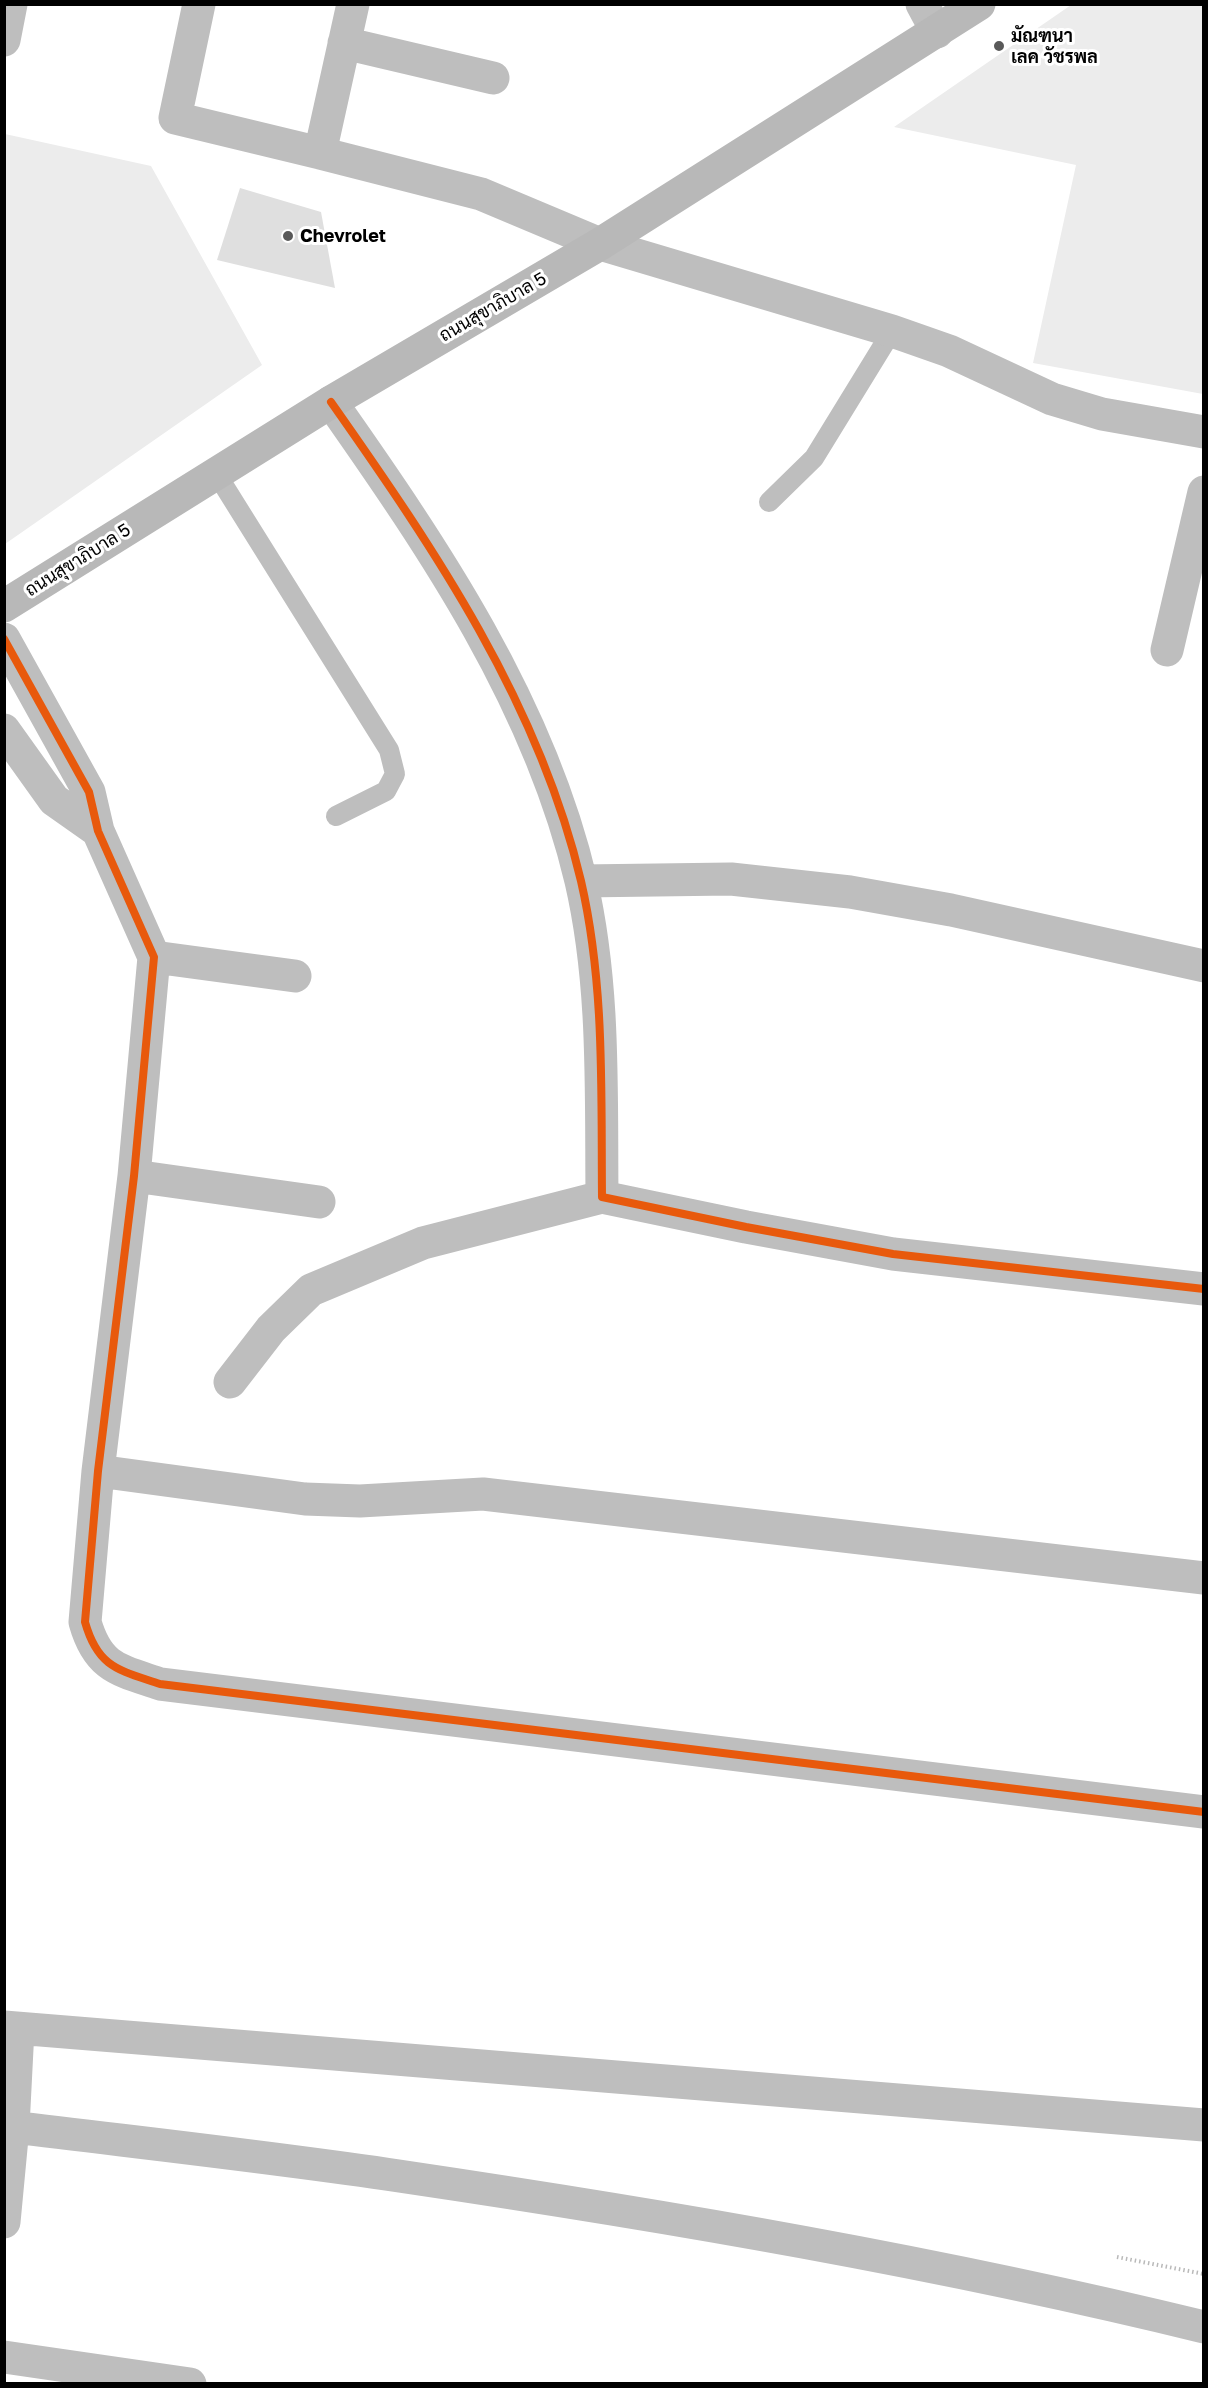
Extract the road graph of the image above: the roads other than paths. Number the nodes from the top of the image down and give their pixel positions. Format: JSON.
{"nodes":[{"id":1,"x":12,"y":4,"type":"edge"},
{"id":2,"x":199,"y":4,"type":"edge"},
{"id":3,"x":353,"y":4,"type":"edge"},
{"id":4,"x":979,"y":4,"type":"edge"},
{"id":5,"x":929,"y":18,"type":"edge"},
{"id":6,"x":4,"y":40,"type":"edge"},
{"id":7,"x":344,"y":43,"type":"junction"},
{"id":8,"x":493,"y":78,"type":"dead end"},
{"id":9,"x":320,"y":153,"type":"junction"},
{"id":10,"x":600,"y":244,"type":"junction"},
{"id":11,"x":892,"y":331,"type":"junction"},
{"id":12,"x":331,"y":402,"type":"junction"},
{"id":13,"x":1203,"y":432,"type":"edge"},
{"id":14,"x":216,"y":473,"type":"junction"},
{"id":15,"x":1203,"y":492,"type":"edge"},
{"id":16,"x":769,"y":502,"type":"dead end"},
{"id":17,"x":4,"y":606,"type":"edge"},
{"id":18,"x":4,"y":639,"type":"edge"},
{"id":19,"x":1167,"y":650,"type":"dead end"},
{"id":20,"x":4,"y":730,"type":"edge"},
{"id":21,"x":336,"y":816,"type":"dead end"},
{"id":22,"x":98,"y":831,"type":"junction"},
{"id":23,"x":581,"y":881,"type":"junction"},
{"id":24,"x":154,"y":957,"type":"junction"},
{"id":25,"x":1203,"y":966,"type":"edge"},
{"id":26,"x":295,"y":975,"type":"dead end"},
{"id":27,"x":134,"y":1176,"type":"junction"},
{"id":28,"x":603,"y":1197,"type":"junction"},
{"id":29,"x":319,"y":1202,"type":"dead end"},
{"id":30,"x":1203,"y":1289,"type":"edge"},
{"id":31,"x":230,"y":1382,"type":"dead end"},
{"id":32,"x":98,"y":1470,"type":"junction"},
{"id":33,"x":1203,"y":1578,"type":"edge"},
{"id":34,"x":1203,"y":1812,"type":"edge"},
{"id":35,"x":11,"y":2028,"type":"edge"},
{"id":36,"x":1203,"y":2125,"type":"edge"},
{"id":37,"x":13,"y":2127,"type":"junction"},
{"id":38,"x":4,"y":2222,"type":"edge"},
{"id":39,"x":1203,"y":2327,"type":"edge"},
{"id":40,"x":4,"y":2357,"type":"edge"},
{"id":41,"x":190,"y":2384,"type":"edge"}],
"edges":[{"from":1,"to":6,"type":"street"},
{"from":2,"to":9,"type":"street"},
{"from":3,"to":7,"type":"street"},
{"from":4,"to":5,"type":"main road","name":"ถนนสุขาภิบาล 5"},
{"from":5,"to":10,"type":"main road","name":"ถนนสุขาภิบาล 5"},
{"from":7,"to":8,"type":"street"},
{"from":7,"to":9,"type":"street"},
{"from":9,"to":10,"type":"street"},
{"from":10,"to":11,"type":"street"},
{"from":10,"to":12,"type":"main road","name":"ถนนสุขาภิบาล 5"},
{"from":11,"to":13,"type":"street"},
{"from":11,"to":16,"type":"lane"},
{"from":12,"to":14,"type":"main road","name":"ถนนสุขาภิบาล 5"},
{"from":12,"to":23,"type":"street"},
{"from":14,"to":17,"type":"main road","name":"ถนนสุขาภิบาล 5"},
{"from":14,"to":21,"type":"lane"},
{"from":15,"to":19,"type":"street"},
{"from":18,"to":22,"type":"street"},
{"from":20,"to":22,"type":"street"},
{"from":22,"to":24,"type":"street"},
{"from":23,"to":25,"type":"street"},
{"from":23,"to":28,"type":"street"},
{"from":24,"to":26,"type":"street"},
{"from":24,"to":27,"type":"street"},
{"from":27,"to":29,"type":"street"},
{"from":27,"to":32,"type":"street"},
{"from":28,"to":30,"type":"street"},
{"from":28,"to":31,"type":"street"},
{"from":32,"to":33,"type":"street"},
{"from":32,"to":34,"type":"street"},
{"from":35,"to":36,"type":"street"},
{"from":35,"to":37,"type":"street"},
{"from":37,"to":38,"type":"street"},
{"from":37,"to":39,"type":"street"},
{"from":40,"to":41,"type":"street"}]}
